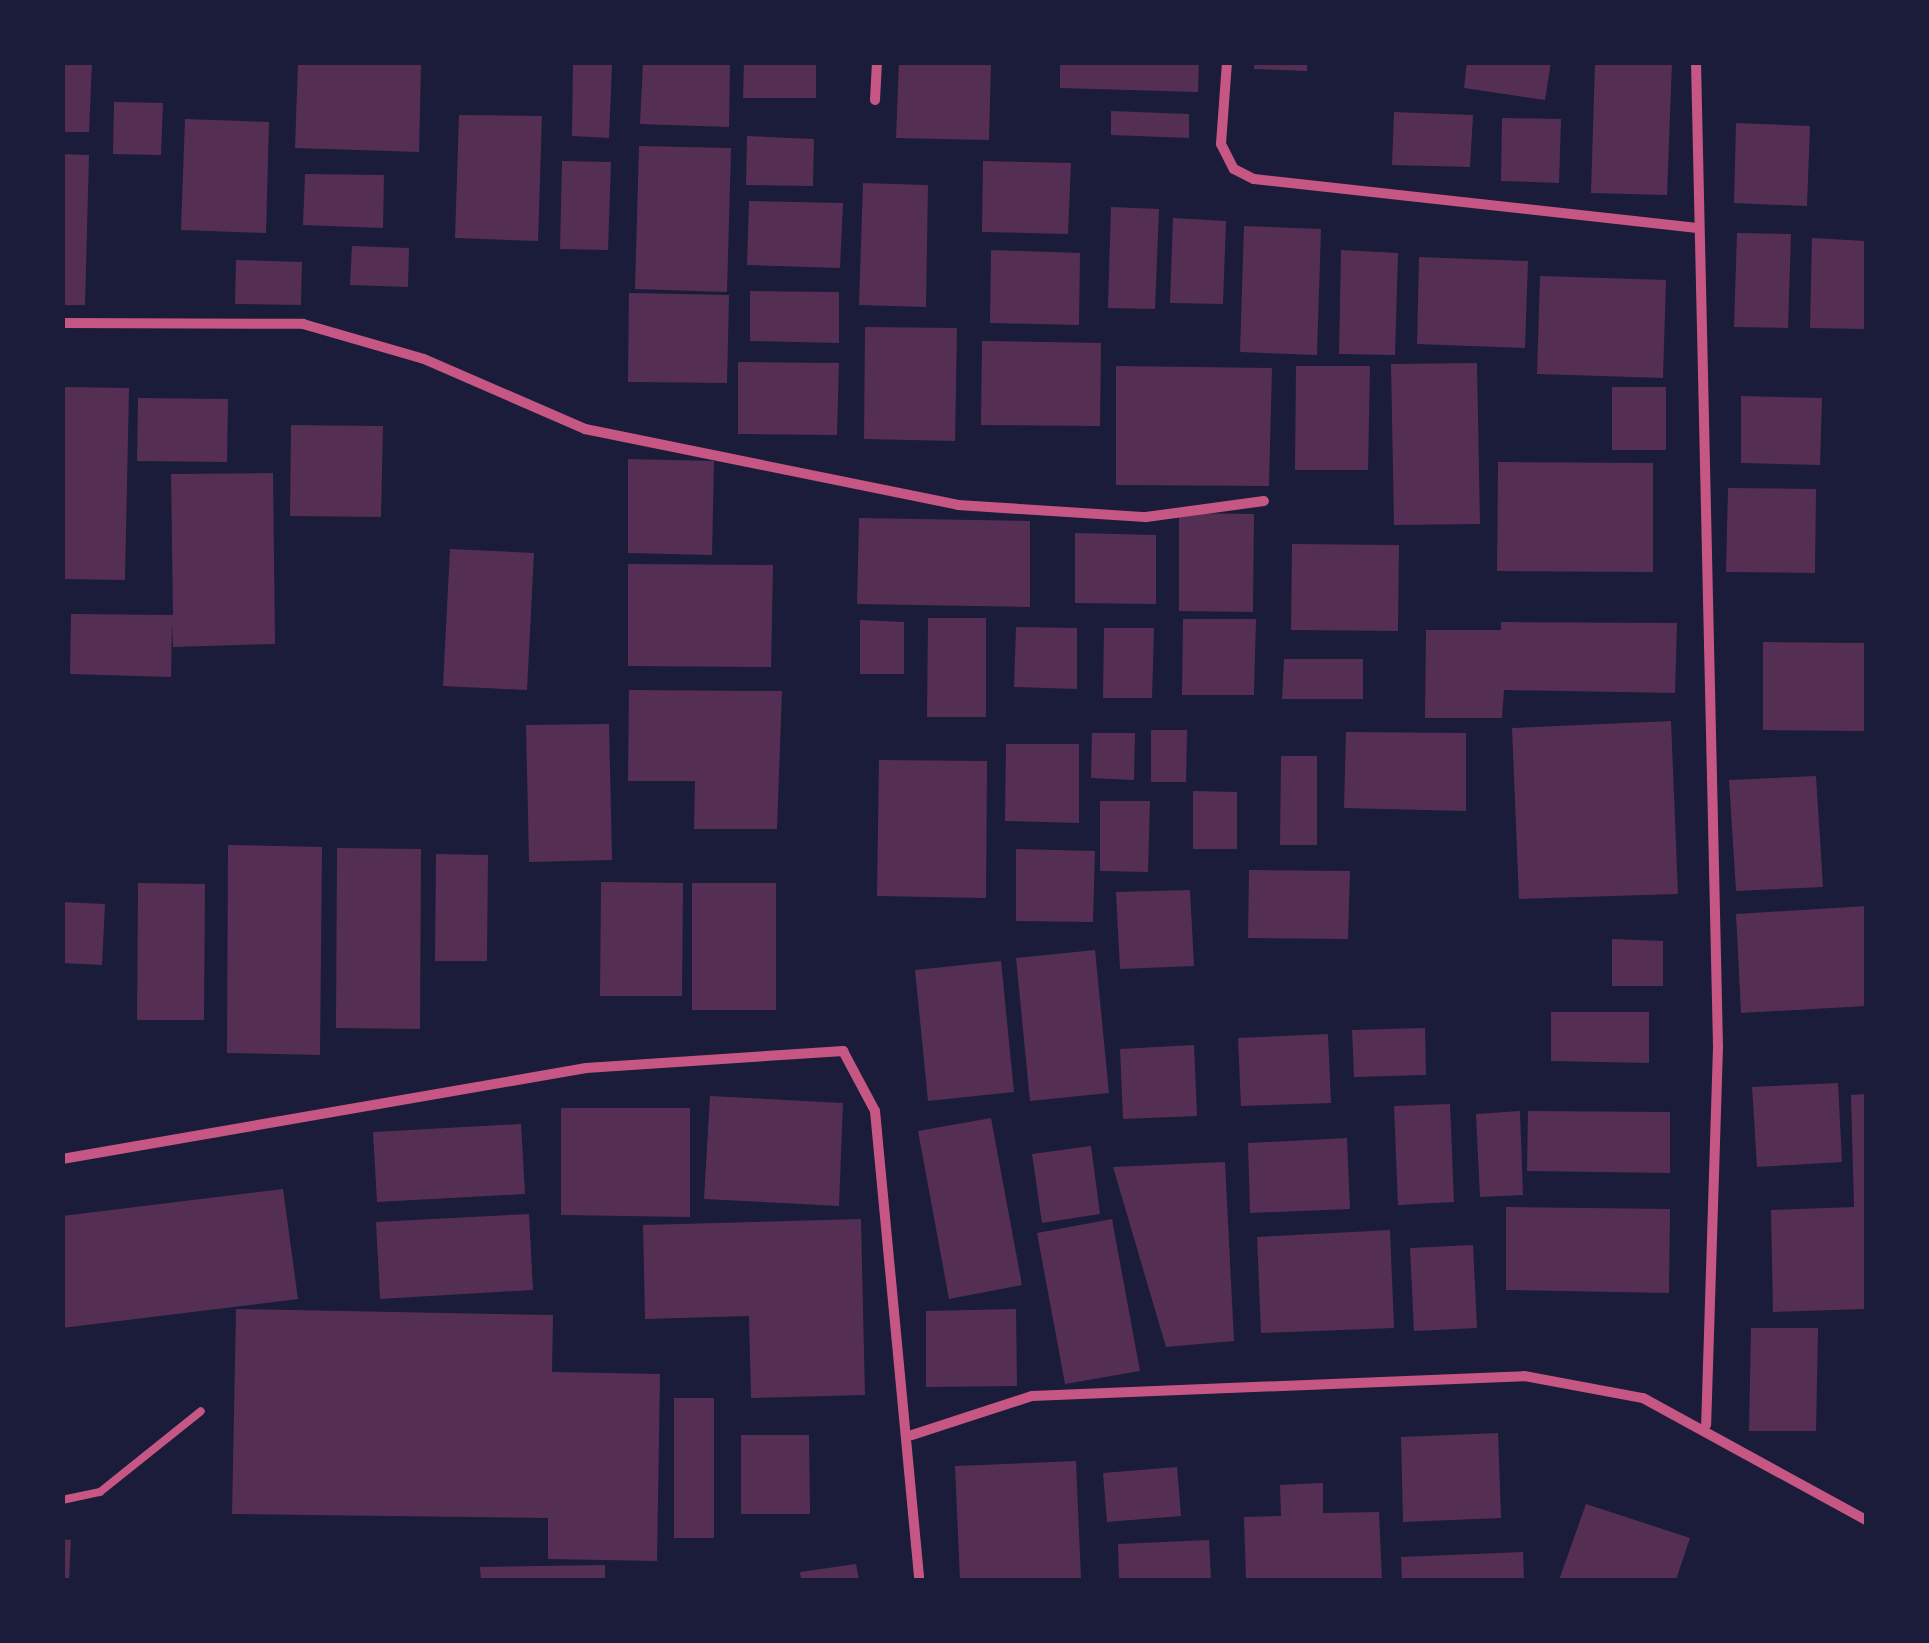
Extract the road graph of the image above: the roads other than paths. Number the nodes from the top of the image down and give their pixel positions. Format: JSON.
{"nodes":[{"id":1,"x":877,"y":62,"type":"edge"},
{"id":2,"x":1227,"y":62,"type":"edge"},
{"id":3,"x":1696,"y":62,"type":"edge"},
{"id":4,"x":875,"y":100,"type":"dead end"},
{"id":5,"x":1697,"y":228,"type":"junction"},
{"id":6,"x":62,"y":324,"type":"edge"},
{"id":7,"x":1264,"y":501,"type":"dead end"},
{"id":8,"x":62,"y":1159,"type":"edge"},
{"id":9,"x":202,"y":1411,"type":"dead end"},
{"id":10,"x":1706,"y":1424,"type":"junction"},
{"id":11,"x":912,"y":1435,"type":"junction"},
{"id":12,"x":62,"y":1500,"type":"edge"},
{"id":13,"x":1866,"y":1520,"type":"edge"},
{"id":14,"x":919,"y":1580,"type":"edge"}],
"edges":[{"from":1,"to":4,"type":"street"},
{"from":2,"to":5,"type":"street"},
{"from":3,"to":5,"type":"street"},
{"from":5,"to":10,"type":"street"},
{"from":6,"to":7,"type":"street"},
{"from":8,"to":11,"type":"street"},
{"from":9,"to":12,"type":"lane"},
{"from":10,"to":11,"type":"street"},
{"from":10,"to":13,"type":"street"},
{"from":11,"to":14,"type":"street"}]}
